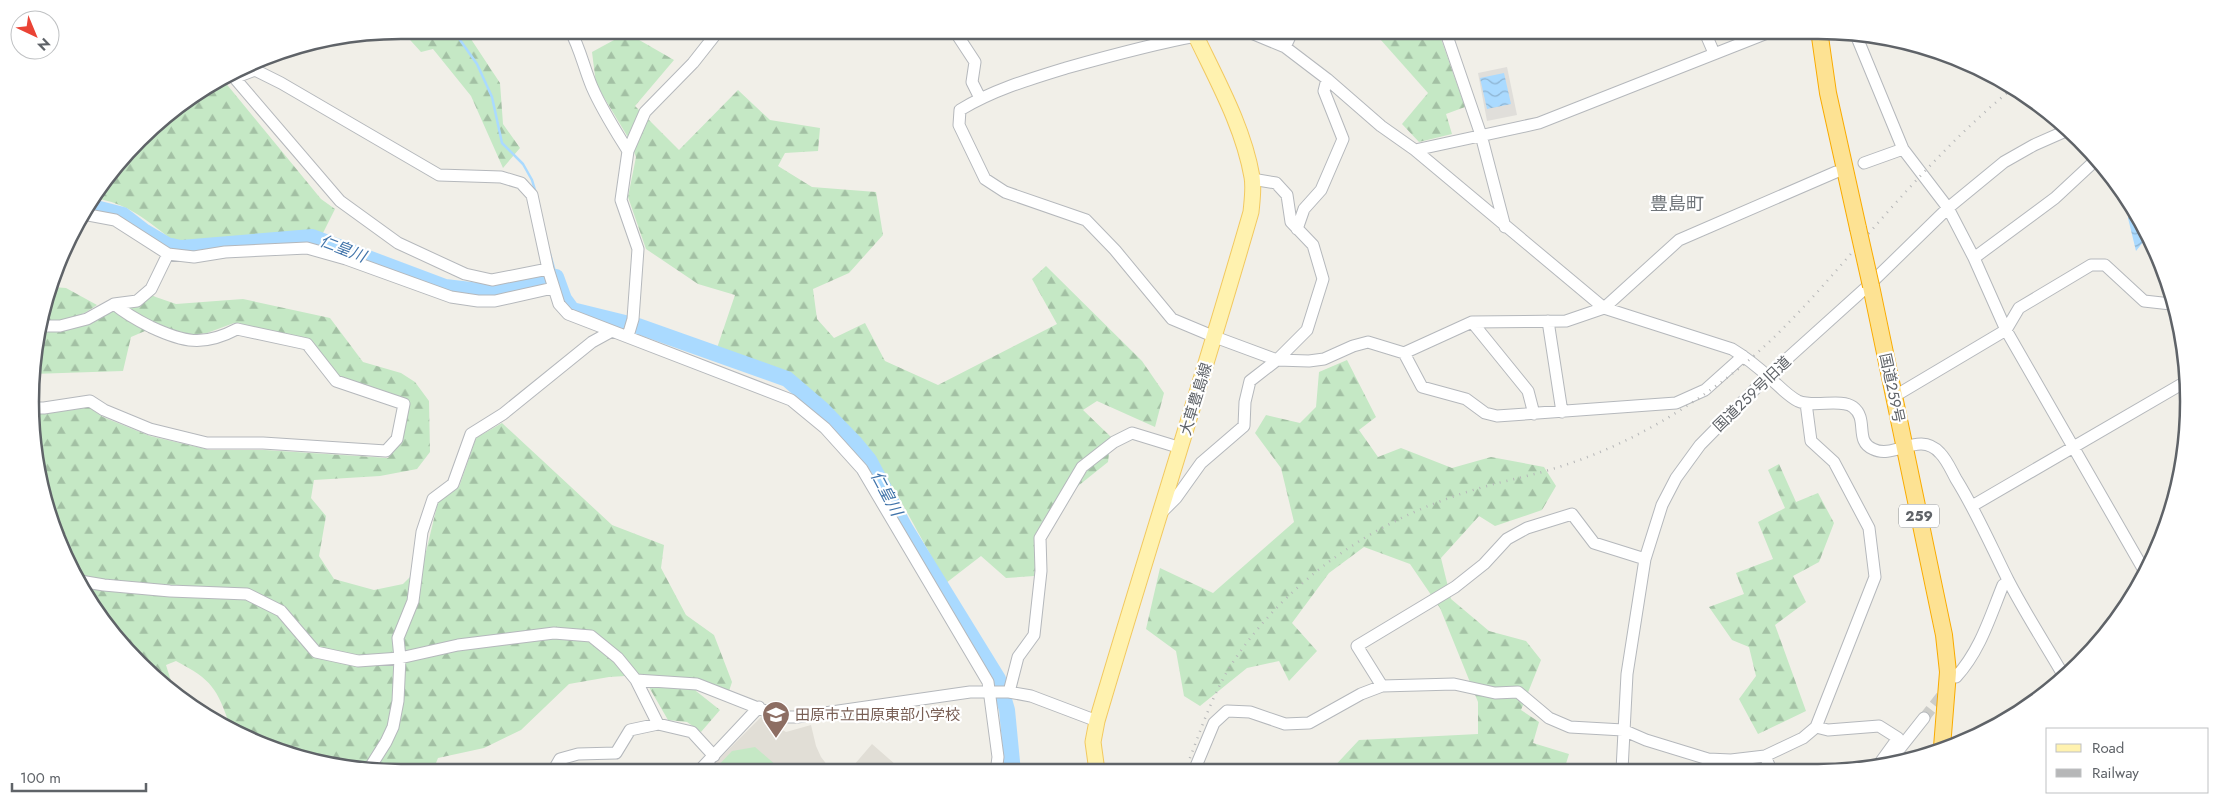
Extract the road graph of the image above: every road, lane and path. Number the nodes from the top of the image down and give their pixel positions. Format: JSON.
{"nodes":[{"id":1,"x":575,"y":39,"type":"edge"},
{"id":2,"x":712,"y":39,"type":"edge"},
{"id":3,"x":958,"y":39,"type":"edge"},
{"id":4,"x":1170,"y":39,"type":"edge"},
{"id":5,"x":1197,"y":39,"type":"edge"},
{"id":6,"x":1266,"y":39,"type":"edge"},
{"id":7,"x":1289,"y":39,"type":"edge"},
{"id":8,"x":1448,"y":39,"type":"edge"},
{"id":9,"x":1708,"y":39,"type":"edge"},
{"id":10,"x":1751,"y":39,"type":"edge"},
{"id":11,"x":1820,"y":39,"type":"edge"},
{"id":12,"x":1859,"y":41,"type":"edge"},
{"id":13,"x":1285,"y":47,"type":"junction"},
{"id":14,"x":1714,"y":53,"type":"junction"},
{"id":15,"x":252,"y":71,"type":"edge"},
{"id":16,"x":235,"y":79,"type":"edge"},
{"id":17,"x":1327,"y":79,"type":"junction"},
{"id":18,"x":980,"y":98,"type":"junction"},
{"id":19,"x":2061,"y":133,"type":"edge"},
{"id":20,"x":1481,"y":135,"type":"junction"},
{"id":21,"x":1903,"y":149,"type":"junction"},
{"id":22,"x":1415,"y":150,"type":"junction"},
{"id":23,"x":628,"y":151,"type":"junction"},
{"id":24,"x":1864,"y":163,"type":"dead end"},
{"id":25,"x":2092,"y":164,"type":"edge"},
{"id":26,"x":1836,"y":172,"type":"dead end"},
{"id":27,"x":1252,"y":180,"type":"junction"},
{"id":28,"x":1948,"y":208,"type":"junction"},
{"id":29,"x":90,"y":215,"type":"edge"},
{"id":30,"x":1505,"y":227,"type":"junction"},
{"id":31,"x":1298,"y":229,"type":"junction"},
{"id":32,"x":168,"y":254,"type":"junction"},
{"id":33,"x":1974,"y":258,"type":"junction"},
{"id":34,"x":548,"y":269,"type":"junction"},
{"id":35,"x":553,"y":288,"type":"junction"},
{"id":36,"x":114,"y":304,"type":"junction"},
{"id":37,"x":2167,"y":304,"type":"edge"},
{"id":38,"x":1604,"y":308,"type":"junction"},
{"id":39,"x":1548,"y":321,"type":"junction"},
{"id":40,"x":1472,"y":322,"type":"junction"},
{"id":41,"x":47,"y":326,"type":"edge"},
{"id":42,"x":2006,"y":330,"type":"junction"},
{"id":43,"x":612,"y":331,"type":"junction"},
{"id":44,"x":628,"y":336,"type":"junction"},
{"id":45,"x":1215,"y":337,"type":"junction"},
{"id":46,"x":1404,"y":352,"type":"junction"},
{"id":47,"x":1743,"y":356,"type":"junction"},
{"id":48,"x":1277,"y":360,"type":"junction"},
{"id":49,"x":1768,"y":376,"type":"junction"},
{"id":50,"x":2179,"y":386,"type":"edge"},
{"id":51,"x":1893,"y":395,"type":"junction"},
{"id":52,"x":1806,"y":403,"type":"junction"},
{"id":53,"x":39,"y":408,"type":"edge"},
{"id":54,"x":1562,"y":412,"type":"junction"},
{"id":55,"x":1534,"y":414,"type":"junction"},
{"id":56,"x":1905,"y":446,"type":"junction"},
{"id":57,"x":1180,"y":448,"type":"junction"},
{"id":58,"x":2074,"y":448,"type":"junction"},
{"id":59,"x":1972,"y":506,"type":"junction"},
{"id":60,"x":1157,"y":517,"type":"junction"},
{"id":61,"x":1645,"y":559,"type":"junction"},
{"id":62,"x":2142,"y":565,"type":"edge"},
{"id":63,"x":87,"y":582,"type":"edge"},
{"id":64,"x":2009,"y":582,"type":"junction"},
{"id":65,"x":400,"y":658,"type":"junction"},
{"id":66,"x":2061,"y":671,"type":"edge"},
{"id":67,"x":1956,"y":677,"type":"dead end"},
{"id":68,"x":636,"y":680,"type":"junction"},
{"id":69,"x":1382,"y":686,"type":"junction"},
{"id":70,"x":990,"y":692,"type":"junction"},
{"id":71,"x":1009,"y":692,"type":"junction"},
{"id":72,"x":764,"y":709,"type":"junction"},
{"id":73,"x":1924,"y":718,"type":"tunnel mouth"},
{"id":74,"x":1097,"y":721,"type":"junction"},
{"id":75,"x":658,"y":724,"type":"junction"},
{"id":76,"x":1816,"y":726,"type":"junction"},
{"id":77,"x":1623,"y":730,"type":"junction"},
{"id":78,"x":1942,"y":742,"type":"edge"},
{"id":79,"x":714,"y":756,"type":"junction"},
{"id":80,"x":1765,"y":756,"type":"junction"},
{"id":81,"x":1895,"y":756,"type":"edge"},
{"id":82,"x":1884,"y":758,"type":"edge"},
{"id":83,"x":373,"y":763,"type":"edge"},
{"id":84,"x":557,"y":764,"type":"edge"},
{"id":85,"x":706,"y":764,"type":"edge"},
{"id":86,"x":997,"y":764,"type":"edge"},
{"id":87,"x":1096,"y":764,"type":"edge"},
{"id":88,"x":1197,"y":764,"type":"edge"},
{"id":89,"x":1622,"y":764,"type":"edge"},
{"id":90,"x":1768,"y":764,"type":"edge"}],
"edges":[{"from":1,"to":23,"type":"street"},
{"from":2,"to":23,"type":"street"},
{"from":3,"to":18,"type":"street"},
{"from":4,"to":18,"type":"street"},
{"from":5,"to":27,"type":"main road","name":"大草豊島線"},
{"from":6,"to":13,"type":"street"},
{"from":7,"to":13,"type":"street"},
{"from":8,"to":20,"type":"street"},
{"from":9,"to":14,"type":"street"},
{"from":10,"to":14,"type":"street"},
{"from":11,"to":51,"type":"highway","name":"国道259号","number":"259","bridge":true},
{"from":12,"to":21,"type":"street"},
{"from":13,"to":17,"type":"street"},
{"from":14,"to":20,"type":"street"},
{"from":15,"to":34,"type":"street"},
{"from":16,"to":34,"type":"street"},
{"from":17,"to":22,"type":"street"},
{"from":17,"to":31,"type":"street"},
{"from":18,"to":45,"type":"street"},
{"from":19,"to":28,"type":"street","name":"国道259号旧道"},
{"from":20,"to":22,"type":"street"},
{"from":20,"to":30,"type":"street"},
{"from":21,"to":24,"type":"street"},
{"from":21,"to":28,"type":"street"},
{"from":22,"to":30,"type":"street"},
{"from":23,"to":44,"type":"street"},
{"from":25,"to":33,"type":"street"},
{"from":26,"to":38,"type":"street"},
{"from":27,"to":31,"type":"street"},
{"from":27,"to":45,"type":"main road","name":"大草豊島線"},
{"from":28,"to":33,"type":"street"},
{"from":28,"to":49,"type":"street","name":"国道259号旧道"},
{"from":29,"to":32,"type":"street"},
{"from":30,"to":38,"type":"street"},
{"from":31,"to":48,"type":"street"},
{"from":32,"to":35,"type":"street"},
{"from":32,"to":36,"type":"street"},
{"from":33,"to":42,"type":"street"},
{"from":34,"to":35,"type":"street"},
{"from":35,"to":43,"type":"street"},
{"from":36,"to":41,"type":"street"},
{"from":36,"to":53,"type":"street"},
{"from":37,"to":42,"type":"street"},
{"from":38,"to":39,"type":"street"},
{"from":38,"to":47,"type":"street"},
{"from":39,"to":40,"type":"street"},
{"from":39,"to":54,"type":"street"},
{"from":40,"to":46,"type":"street"},
{"from":40,"to":55,"type":"street"},
{"from":42,"to":51,"type":"street"},
{"from":42,"to":58,"type":"street"},
{"from":43,"to":44,"type":"street"},
{"from":43,"to":65,"type":"street"},
{"from":44,"to":70,"type":"street"},
{"from":45,"to":48,"type":"street"},
{"from":45,"to":57,"type":"main road","name":"大草豊島線"},
{"from":46,"to":48,"type":"street"},
{"from":46,"to":55,"type":"street"},
{"from":47,"to":49,"type":"street"},
{"from":47,"to":54,"type":"street"},
{"from":48,"to":60,"type":"street"},
{"from":49,"to":52,"type":"street"},
{"from":49,"to":61,"type":"street","name":"国道259号旧道"},
{"from":50,"to":58,"type":"street"},
{"from":51,"to":56,"type":"highway","name":"国道259号","number":"259"},
{"from":52,"to":56,"type":"street"},
{"from":52,"to":76,"type":"street"},
{"from":54,"to":55,"type":"street"},
{"from":56,"to":59,"type":"street"},
{"from":56,"to":78,"type":"highway","name":"国道259号","number":"259"},
{"from":57,"to":60,"type":"main road","name":"大草豊島線"},
{"from":57,"to":71,"type":"street"},
{"from":58,"to":59,"type":"street"},
{"from":58,"to":62,"type":"street"},
{"from":59,"to":64,"type":"street"},
{"from":60,"to":74,"type":"main road","name":"大草豊島線"},
{"from":61,"to":69,"type":"street"},
{"from":61,"to":77,"type":"street","name":"国道259号旧道"},
{"from":63,"to":65,"type":"street"},
{"from":64,"to":66,"type":"street"},
{"from":64,"to":67,"type":"street"},
{"from":65,"to":68,"type":"street"},
{"from":65,"to":83,"type":"street"},
{"from":68,"to":72,"type":"street"},
{"from":68,"to":75,"type":"street"},
{"from":69,"to":77,"type":"street"},
{"from":69,"to":88,"type":"street"},
{"from":70,"to":71,"type":"street"},
{"from":70,"to":72,"type":"street"},
{"from":70,"to":86,"type":"street"},
{"from":71,"to":74,"type":"street"},
{"from":72,"to":79,"type":"street"},
{"from":73,"to":81,"type":"street"},
{"from":74,"to":87,"type":"main road","name":"大草豊島線"},
{"from":75,"to":79,"type":"street"},
{"from":75,"to":84,"type":"street"},
{"from":76,"to":80,"type":"street"},
{"from":76,"to":82,"type":"street"},
{"from":77,"to":80,"type":"street"},
{"from":77,"to":89,"type":"street","name":"国道259号旧道"},
{"from":79,"to":85,"type":"street"},
{"from":80,"to":90,"type":"street"}]}
